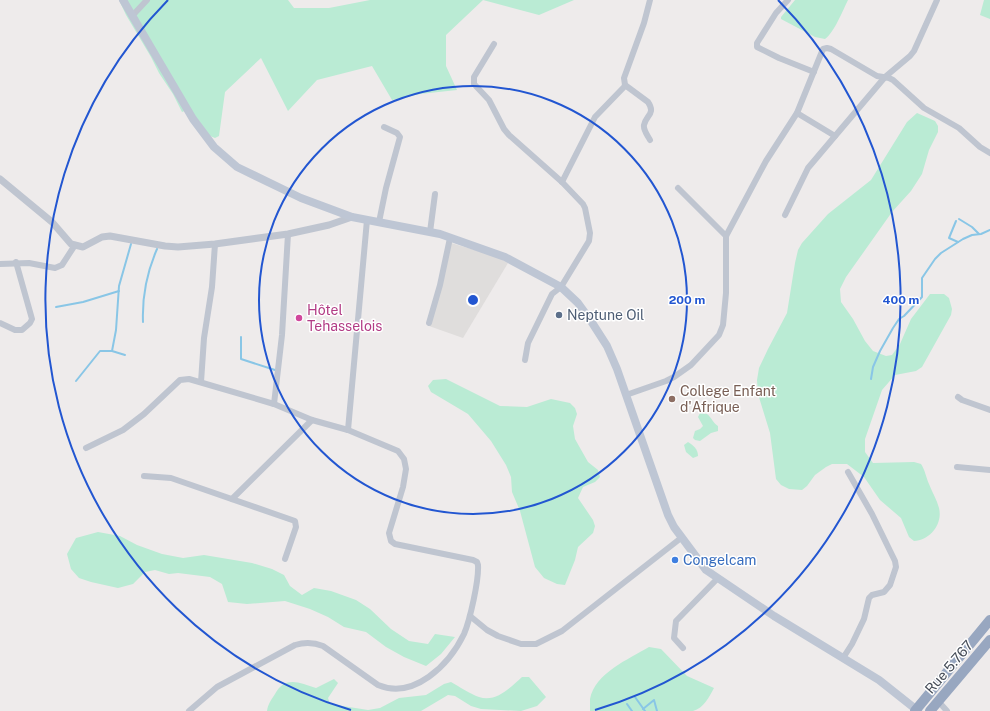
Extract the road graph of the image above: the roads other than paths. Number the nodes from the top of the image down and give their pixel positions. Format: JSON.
{"nodes":[{"id":1,"x":123,"y":0,"type":"edge"},
{"id":2,"x":147,"y":0,"type":"edge"},
{"id":3,"x":650,"y":0,"type":"edge"},
{"id":4,"x":788,"y":0,"type":"edge"},
{"id":5,"x":937,"y":0,"type":"edge"},
{"id":6,"x":133,"y":15,"type":"junction"},
{"id":7,"x":494,"y":44,"type":"dead end"},
{"id":8,"x":814,"y":72,"type":"junction"},
{"id":9,"x":885,"y":77,"type":"junction"},
{"id":10,"x":625,"y":84,"type":"junction"},
{"id":11,"x":797,"y":113,"type":"junction"},
{"id":12,"x":384,"y":128,"type":"dead end"},
{"id":13,"x":835,"y":136,"type":"junction"},
{"id":14,"x":650,"y":140,"type":"dead end"},
{"id":15,"x":990,"y":152,"type":"edge"},
{"id":16,"x":0,"y":179,"type":"edge"},
{"id":17,"x":562,"y":182,"type":"junction"},
{"id":18,"x":678,"y":188,"type":"dead end"},
{"id":19,"x":435,"y":194,"type":"dead end"},
{"id":20,"x":785,"y":214,"type":"dead end"},
{"id":21,"x":352,"y":217,"type":"junction"},
{"id":22,"x":367,"y":220,"type":"junction"},
{"id":23,"x":379,"y":222,"type":"junction"},
{"id":24,"x":430,"y":232,"type":"junction"},
{"id":25,"x":288,"y":234,"type":"junction"},
{"id":26,"x":726,"y":236,"type":"junction"},
{"id":27,"x":450,"y":238,"type":"junction"},
{"id":28,"x":215,"y":244,"type":"junction"},
{"id":29,"x":75,"y":245,"type":"junction"},
{"id":30,"x":16,"y":262,"type":"junction"},
{"id":31,"x":0,"y":264,"type":"edge"},
{"id":32,"x":560,"y":287,"type":"junction"},
{"id":33,"x":0,"y":323,"type":"edge"},
{"id":34,"x":430,"y":323,"type":"dead end"},
{"id":35,"x":525,"y":360,"type":"dead end"},
{"id":36,"x":201,"y":382,"type":"junction"},
{"id":37,"x":626,"y":395,"type":"junction"},
{"id":38,"x":958,"y":397,"type":"dead end"},
{"id":39,"x":274,"y":404,"type":"junction"},
{"id":40,"x":990,"y":410,"type":"edge"},
{"id":41,"x":312,"y":420,"type":"junction"},
{"id":42,"x":348,"y":430,"type":"junction"},
{"id":43,"x":86,"y":448,"type":"dead end"},
{"id":44,"x":957,"y":467,"type":"dead end"},
{"id":45,"x":990,"y":470,"type":"edge"},
{"id":46,"x":848,"y":472,"type":"dead end"},
{"id":47,"x":144,"y":476,"type":"dead end"},
{"id":48,"x":232,"y":499,"type":"junction"},
{"id":49,"x":681,"y":538,"type":"junction"},
{"id":50,"x":285,"y":559,"type":"dead end"},
{"id":51,"x":718,"y":578,"type":"junction"},
{"id":52,"x":470,"y":616,"type":"junction"},
{"id":53,"x":990,"y":620,"type":"edge"},
{"id":54,"x":990,"y":640,"type":"edge"},
{"id":55,"x":683,"y":648,"type":"dead end"},
{"id":56,"x":843,"y":658,"type":"junction"},
{"id":57,"x":938,"y":701,"type":"junction"},
{"id":58,"x":916,"y":710,"type":"edge"},
{"id":59,"x":189,"y":711,"type":"edge"},
{"id":60,"x":930,"y":711,"type":"edge"},
{"id":61,"x":947,"y":711,"type":"edge"}],
"edges":[{"from":1,"to":6,"type":"main road"},
{"from":2,"to":6,"type":"street"},
{"from":3,"to":10,"type":"street"},
{"from":4,"to":8,"type":"street"},
{"from":5,"to":9,"type":"street"},
{"from":6,"to":21,"type":"main road"},
{"from":7,"to":17,"type":"street"},
{"from":8,"to":9,"type":"street"},
{"from":8,"to":11,"type":"street"},
{"from":9,"to":13,"type":"street"},
{"from":9,"to":15,"type":"street"},
{"from":10,"to":14,"type":"street"},
{"from":10,"to":17,"type":"street"},
{"from":11,"to":13,"type":"street"},
{"from":11,"to":26,"type":"street"},
{"from":12,"to":23,"type":"street"},
{"from":13,"to":20,"type":"street"},
{"from":16,"to":29,"type":"street"},
{"from":17,"to":32,"type":"street"},
{"from":18,"to":26,"type":"street"},
{"from":19,"to":24,"type":"street"},
{"from":21,"to":22,"type":"main road"},
{"from":21,"to":25,"type":"street"},
{"from":22,"to":23,"type":"main road"},
{"from":22,"to":42,"type":"street"},
{"from":23,"to":24,"type":"main road"},
{"from":24,"to":27,"type":"main road"},
{"from":25,"to":28,"type":"street"},
{"from":25,"to":39,"type":"street"},
{"from":26,"to":37,"type":"street"},
{"from":27,"to":32,"type":"main road"},
{"from":27,"to":34,"type":"street"},
{"from":28,"to":29,"type":"street"},
{"from":28,"to":36,"type":"street"},
{"from":29,"to":30,"type":"street"},
{"from":30,"to":31,"type":"street"},
{"from":30,"to":33,"type":"street"},
{"from":32,"to":35,"type":"street"},
{"from":32,"to":37,"type":"main road"},
{"from":36,"to":39,"type":"street"},
{"from":36,"to":43,"type":"street"},
{"from":37,"to":49,"type":"main road"},
{"from":38,"to":40,"type":"street"},
{"from":39,"to":41,"type":"street"},
{"from":41,"to":42,"type":"street"},
{"from":41,"to":48,"type":"street"},
{"from":42,"to":52,"type":"street"},
{"from":44,"to":45,"type":"street"},
{"from":46,"to":56,"type":"street"},
{"from":47,"to":48,"type":"street"},
{"from":48,"to":50,"type":"street"},
{"from":49,"to":51,"type":"main road"},
{"from":49,"to":52,"type":"street"},
{"from":51,"to":55,"type":"street"},
{"from":51,"to":56,"type":"main road"},
{"from":52,"to":59,"type":"street"},
{"from":53,"to":58,"type":"highway"},
{"from":54,"to":57,"type":"highway","name":"Rue 5.767"},
{"from":56,"to":58,"type":"main road"},
{"from":57,"to":60,"type":"highway","name":"Rue 5.767"},
{"from":57,"to":61,"type":"street"}]}
